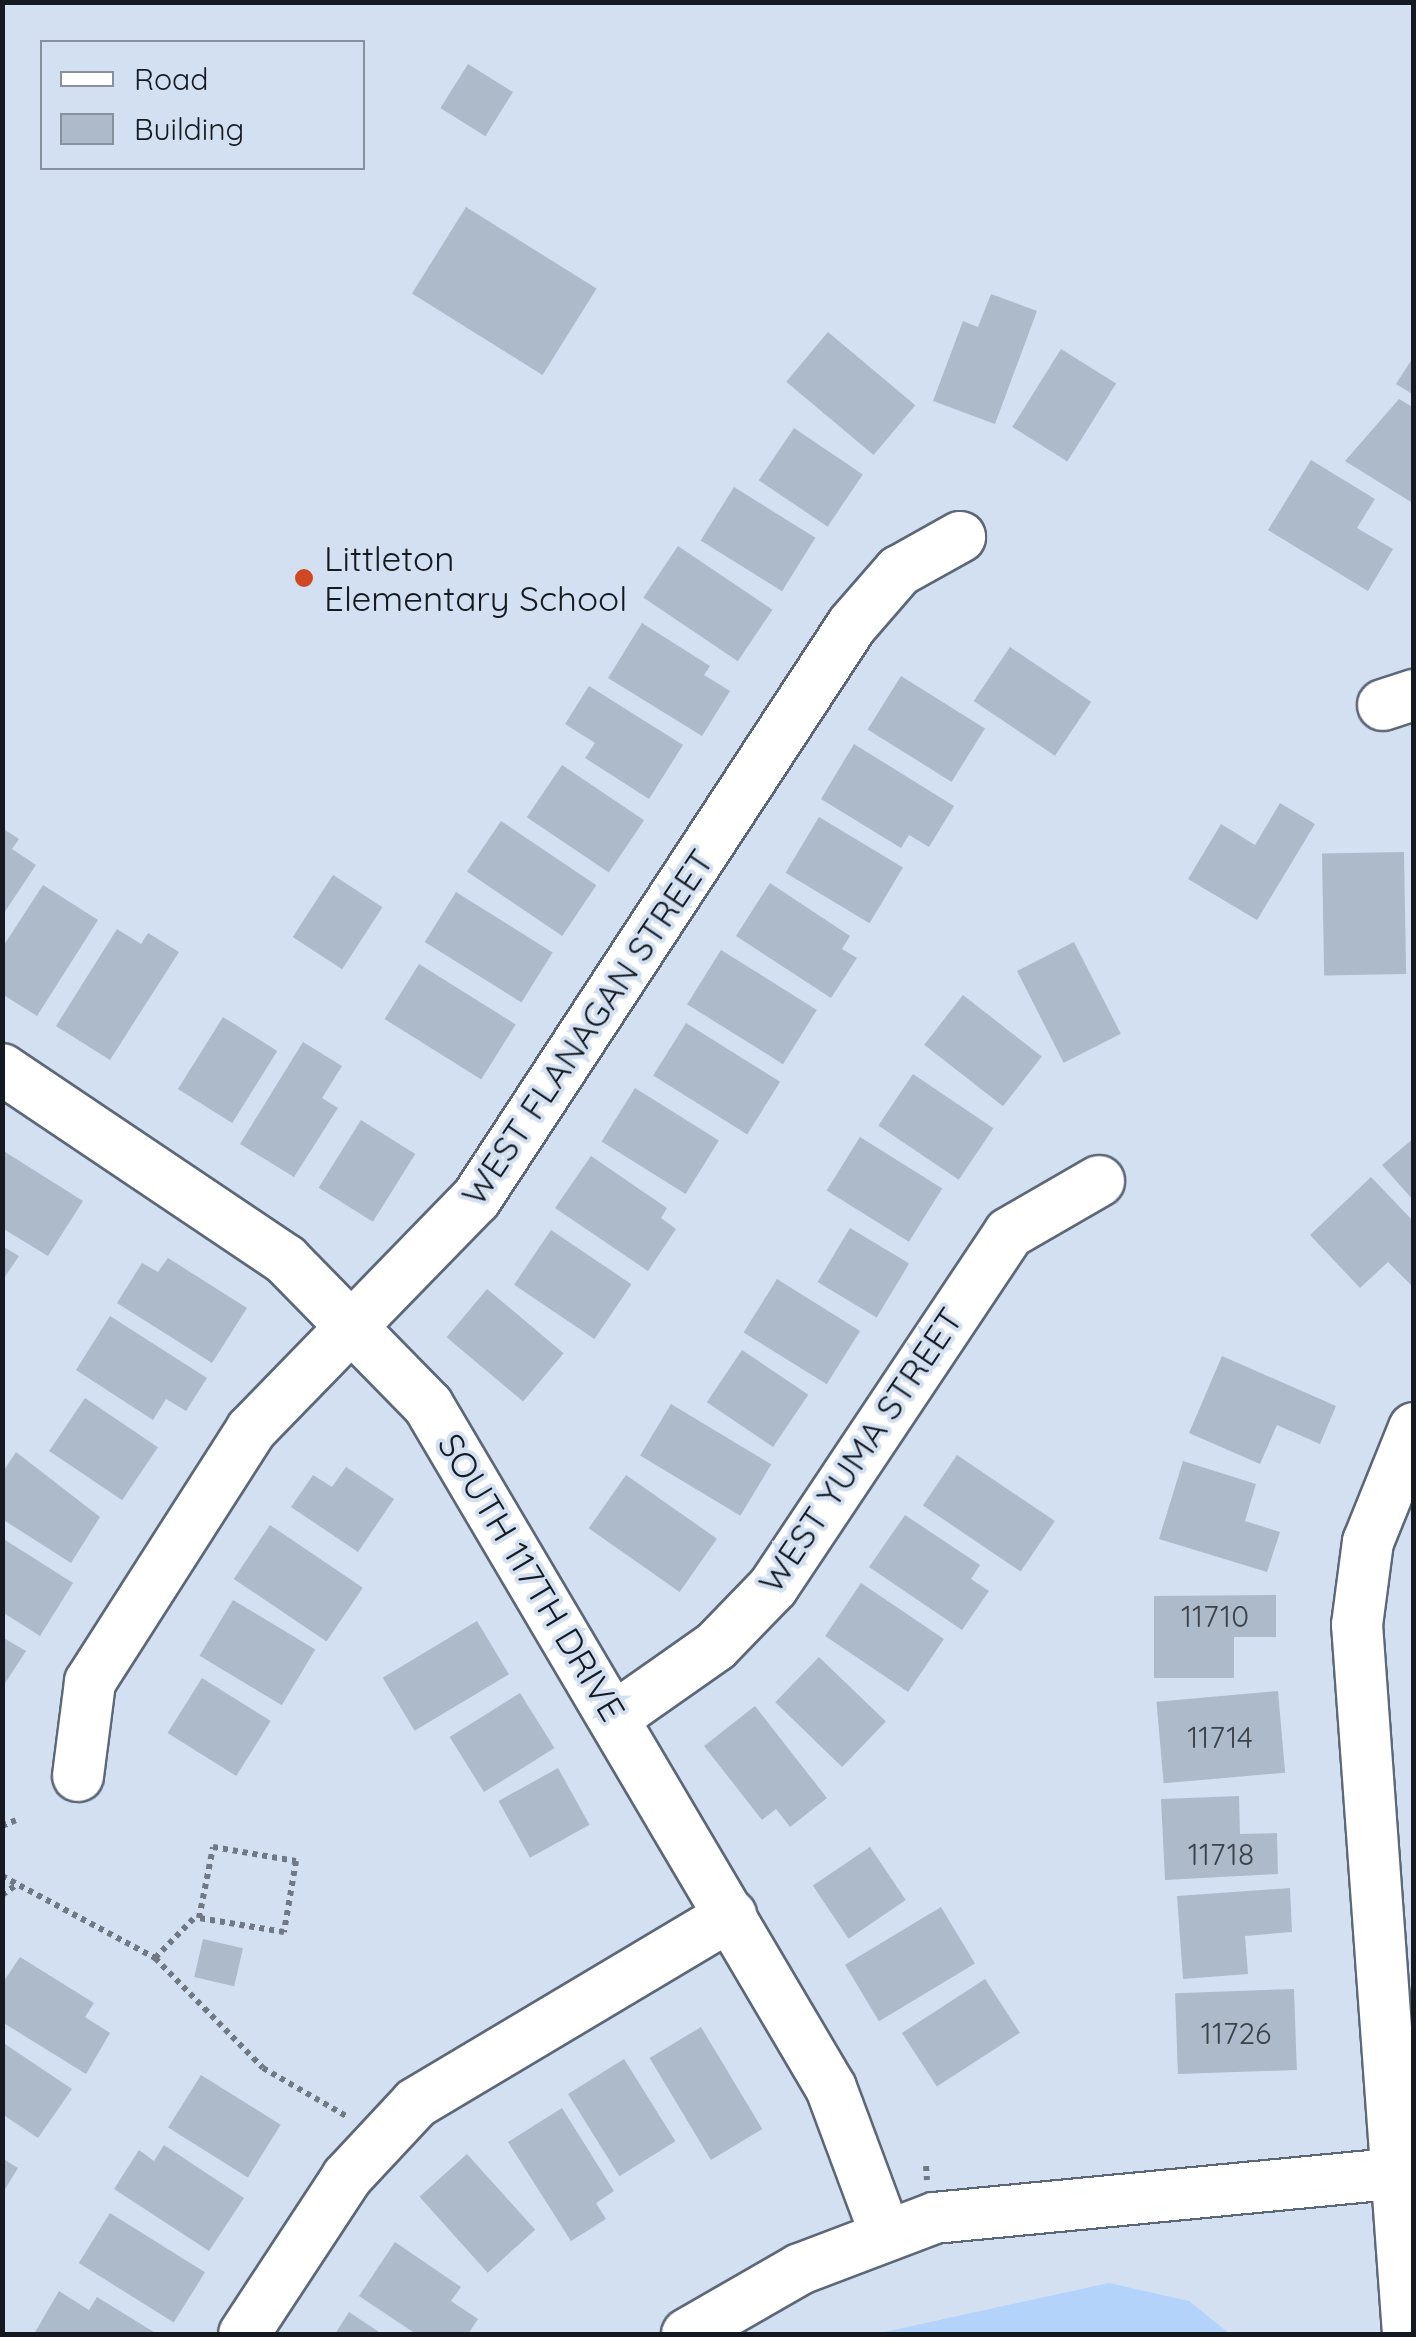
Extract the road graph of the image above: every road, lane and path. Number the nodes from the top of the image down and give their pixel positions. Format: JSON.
{"nodes":[{"id":1,"x":960,"y":537,"type":"dead end"},
{"id":2,"x":2,"y":1069,"type":"edge"},
{"id":3,"x":1099,"y":1181,"type":"dead end"},
{"id":4,"x":354,"y":1320,"type":"junction"},
{"id":5,"x":1414,"y":1428,"type":"edge"},
{"id":6,"x":615,"y":1717,"type":"junction"},
{"id":7,"x":78,"y":1776,"type":"dead end"},
{"id":8,"x":16,"y":1820,"type":"dead end"},
{"id":9,"x":2,"y":1826,"type":"edge"},
{"id":10,"x":2,"y":1876,"type":"edge"},
{"id":11,"x":15,"y":1886,"type":"junction"},
{"id":12,"x":2,"y":1895,"type":"edge"},
{"id":13,"x":197,"y":1915,"type":"junction"},
{"id":14,"x":731,"y":1916,"type":"junction"},
{"id":15,"x":155,"y":1958,"type":"junction"},
{"id":16,"x":352,"y":2119,"type":"dead end"},
{"id":17,"x":1406,"y":2172,"type":"edge"},
{"id":18,"x":885,"y":2233,"type":"junction"},
{"id":19,"x":244,"y":2334,"type":"edge"},
{"id":20,"x":688,"y":2334,"type":"edge"},
{"id":21,"x":1408,"y":2334,"type":"edge"}],
"edges":[{"from":1,"to":4,"type":"street","name":"WEST FLANAGAN STREET"},
{"from":2,"to":4,"type":"street","name":"SOUTH 117TH DRIVE"},
{"from":3,"to":6,"type":"street","name":"WEST YUMA STREET"},
{"from":4,"to":6,"type":"street","name":"SOUTH 117TH DRIVE"},
{"from":4,"to":7,"type":"street","name":"WEST FLANAGAN STREET"},
{"from":5,"to":17,"type":"street"},
{"from":6,"to":14,"type":"street","name":"SOUTH 117TH DRIVE"},
{"from":8,"to":9,"type":"path"},
{"from":10,"to":11,"type":"path"},
{"from":11,"to":12,"type":"path"},
{"from":11,"to":15,"type":"path"},
{"from":13,"to":13,"type":"path"},
{"from":13,"to":15,"type":"path"},
{"from":14,"to":18,"type":"street","name":"SOUTH 117TH DRIVE"},
{"from":14,"to":19,"type":"street"},
{"from":15,"to":16,"type":"path"},
{"from":17,"to":18,"type":"street"},
{"from":17,"to":21,"type":"street"},
{"from":18,"to":20,"type":"street"}]}
